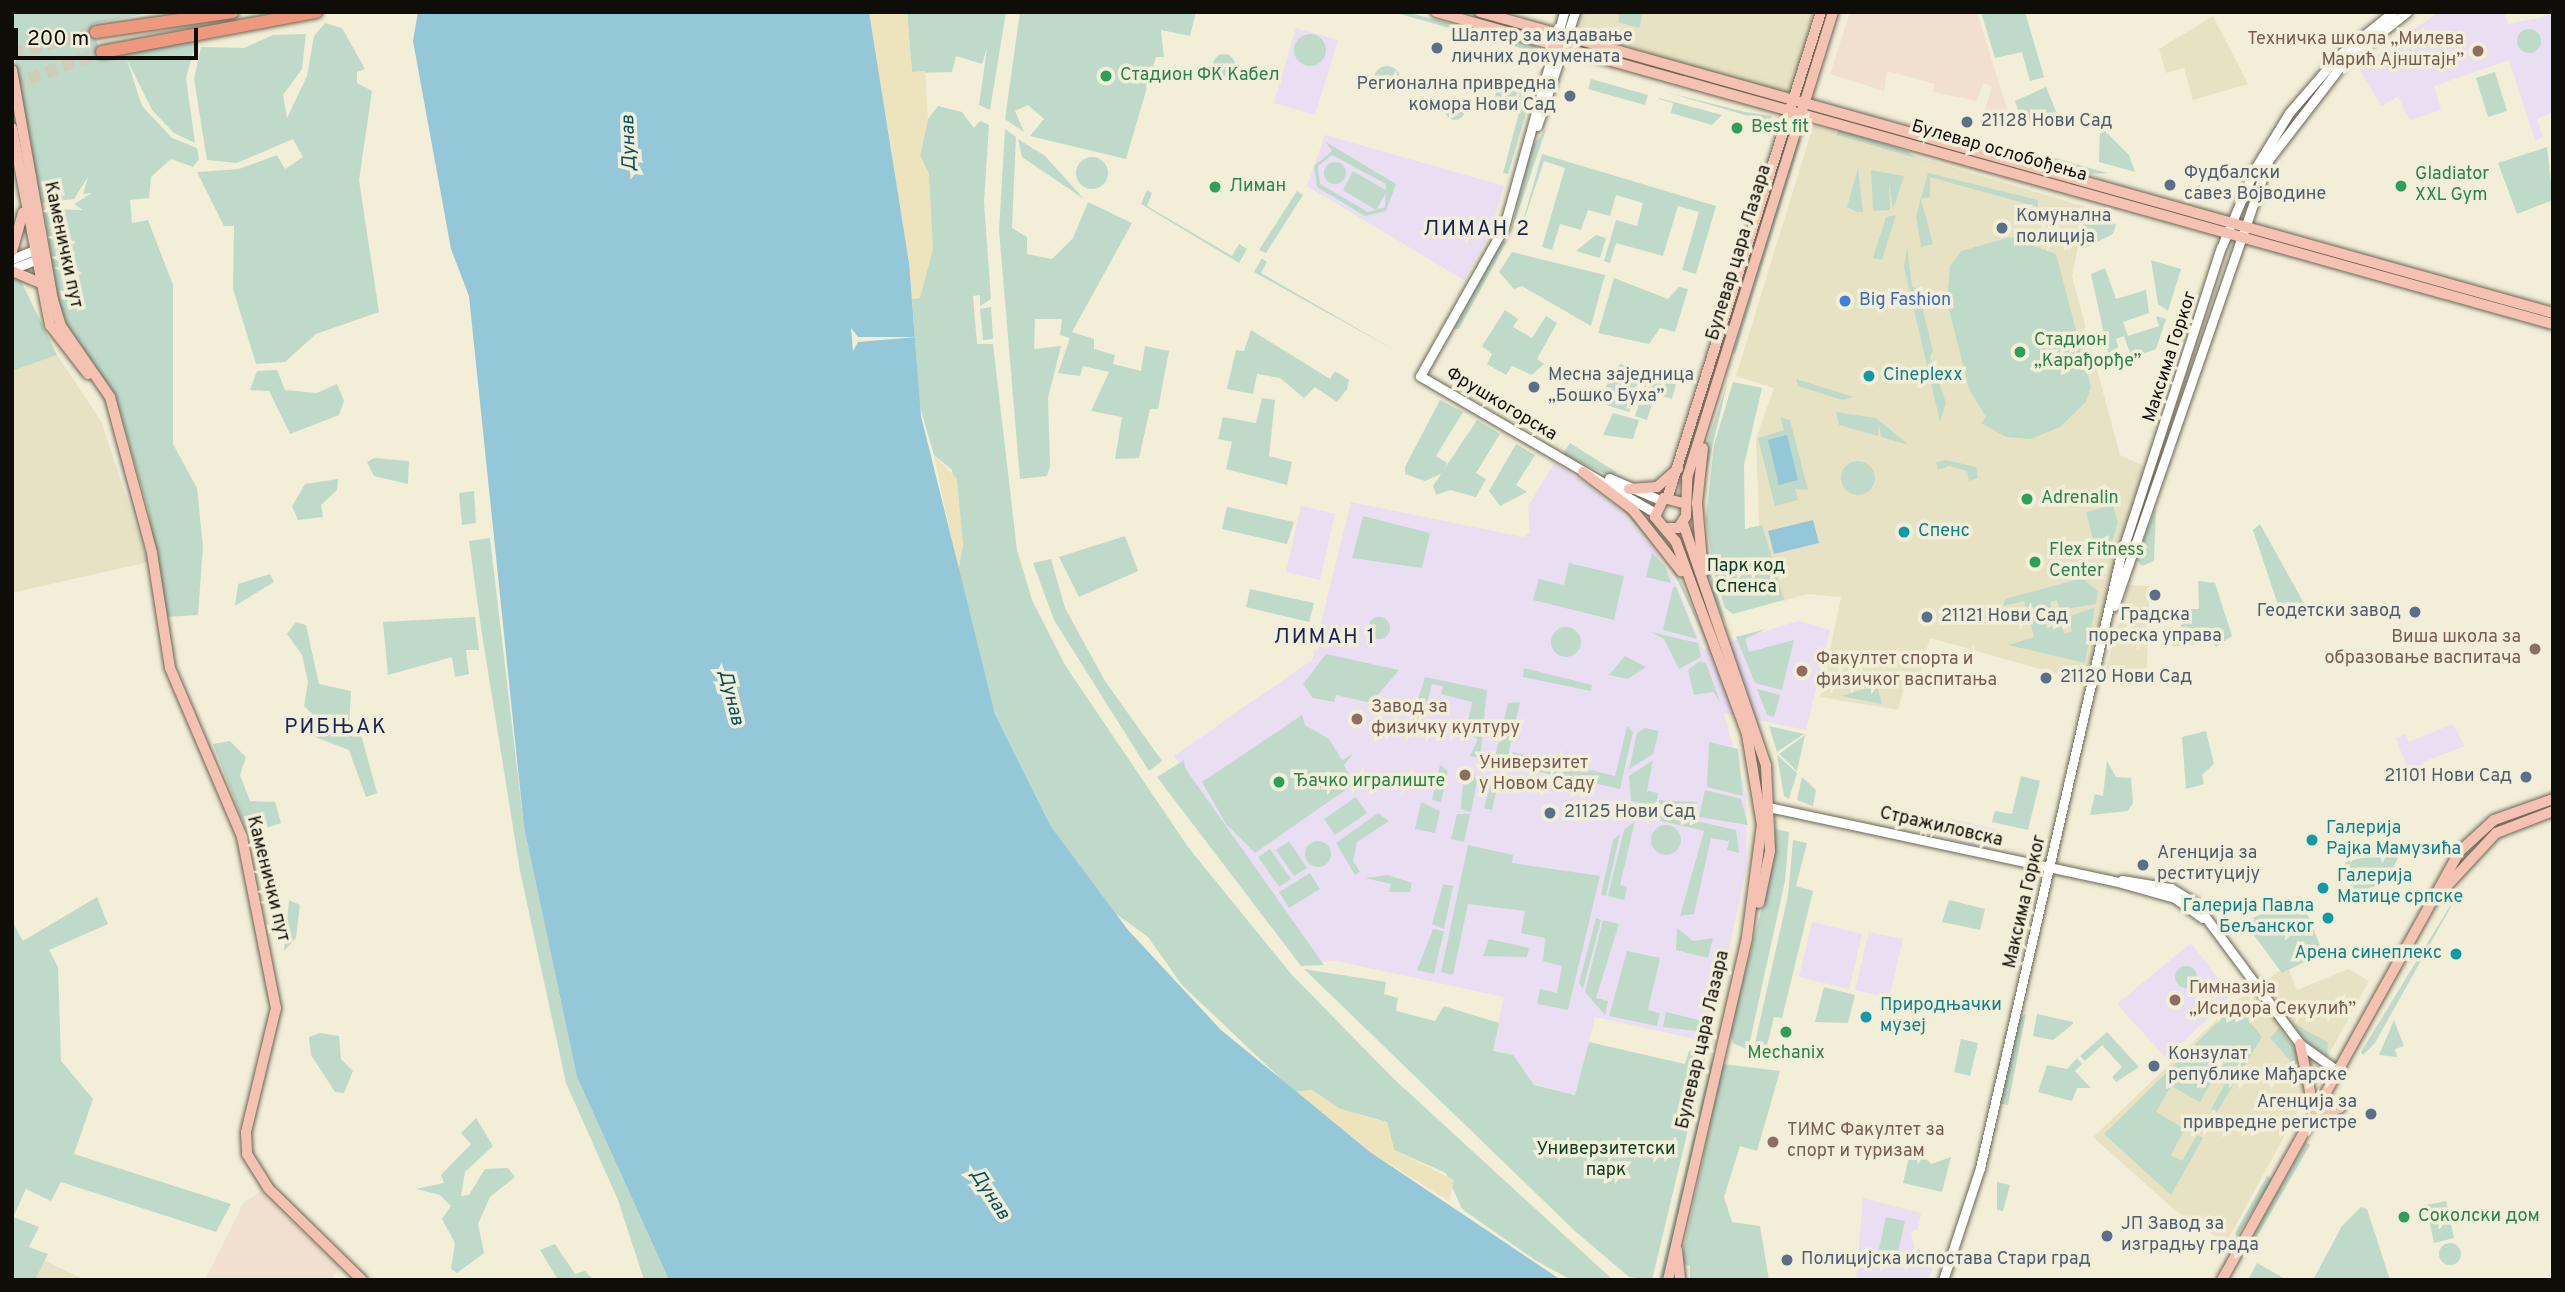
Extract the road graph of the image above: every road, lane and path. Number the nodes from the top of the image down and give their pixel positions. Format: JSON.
{"nodes":[{"id":1,"x":233,"y":12,"type":"edge"},
{"id":2,"x":316,"y":12,"type":"edge"},
{"id":3,"x":1436,"y":12,"type":"edge"},
{"id":4,"x":1480,"y":12,"type":"edge"},
{"id":5,"x":1564,"y":12,"type":"edge"},
{"id":6,"x":1575,"y":12,"type":"edge"},
{"id":7,"x":1821,"y":12,"type":"edge"},
{"id":8,"x":1833,"y":12,"type":"edge"},
{"id":9,"x":2393,"y":12,"type":"edge"},
{"id":10,"x":2407,"y":12,"type":"edge"},
{"id":11,"x":96,"y":32,"type":"tunnel mouth"},
{"id":12,"x":1561,"y":41,"type":"junction"},
{"id":13,"x":102,"y":51,"type":"tunnel mouth"},
{"id":14,"x":12,"y":70,"type":"edge"},
{"id":15,"x":1797,"y":108,"type":"junction"},
{"id":16,"x":12,"y":128,"type":"edge"},
{"id":17,"x":24,"y":204,"type":"junction"},
{"id":18,"x":2235,"y":230,"type":"junction"},
{"id":19,"x":12,"y":251,"type":"edge"},
{"id":20,"x":39,"y":253,"type":"junction"},
{"id":21,"x":12,"y":259,"type":"edge"},
{"id":22,"x":12,"y":270,"type":"edge"},
{"id":23,"x":40,"y":283,"type":"junction"},
{"id":24,"x":2553,"y":313,"type":"edge"},
{"id":25,"x":2553,"y":324,"type":"edge"},
{"id":26,"x":115,"y":412,"type":"junction"},
{"id":27,"x":1707,"y":418,"type":"junction"},
{"id":28,"x":1685,"y":457,"type":"junction"},
{"id":29,"x":1565,"y":461,"type":"junction"},
{"id":30,"x":1583,"y":472,"type":"junction"},
{"id":31,"x":1629,"y":489,"type":"junction"},
{"id":32,"x":1664,"y":498,"type":"junction"},
{"id":33,"x":1686,"y":504,"type":"junction"},
{"id":34,"x":1655,"y":513,"type":"junction"},
{"id":35,"x":1684,"y":523,"type":"junction"},
{"id":36,"x":1665,"y":528,"type":"junction"},
{"id":37,"x":1703,"y":581,"type":"junction"},
{"id":38,"x":1691,"y":587,"type":"junction"},
{"id":39,"x":2553,"y":799,"type":"edge"},
{"id":40,"x":1766,"y":806,"type":"junction"},
{"id":41,"x":2553,"y":811,"type":"edge"},
{"id":42,"x":2050,"y":868,"type":"junction"},
{"id":43,"x":2440,"y":893,"type":"junction"},
{"id":44,"x":2300,"y":1044,"type":"junction"},
{"id":45,"x":2339,"y":1072,"type":"junction"},
{"id":46,"x":2340,"y":1108,"type":"dead end"},
{"id":47,"x":2315,"y":1115,"type":"junction"},
{"id":48,"x":1678,"y":1233,"type":"junction"},
{"id":49,"x":362,"y":1280,"type":"edge"},
{"id":50,"x":1668,"y":1280,"type":"edge"},
{"id":51,"x":1680,"y":1280,"type":"edge"},
{"id":52,"x":1943,"y":1280,"type":"edge"},
{"id":53,"x":2222,"y":1280,"type":"edge"}],
"edges":[{"from":1,"to":11,"type":"highway"},
{"from":2,"to":13,"type":"highway"},
{"from":3,"to":12,"type":"main road","name":"Булевар ослобођења"},
{"from":4,"to":12,"type":"main road","name":"Булевар ослобођења"},
{"from":5,"to":12,"type":"street"},
{"from":6,"to":12,"type":"street"},
{"from":7,"to":15,"type":"main road","name":"Булевар цара Лазара"},
{"from":8,"to":15,"type":"main road","name":"Булевар цара Лазара"},
{"from":9,"to":18,"type":"street"},
{"from":10,"to":18,"type":"street"},
{"from":12,"to":15,"type":"main road","name":"Булевар ослобођења"},
{"from":12,"to":29,"type":"street","name":"Фрушкогорска"},
{"from":14,"to":20,"type":"main road","name":"Каменички пут"},
{"from":15,"to":18,"type":"main road","name":"Булевар ослобођења"},
{"from":15,"to":27,"type":"main road","name":"Булевар цара Лазара"},
{"from":15,"to":28,"type":"main road","name":"Булевар цара Лазара"},
{"from":16,"to":17,"type":"main road","name":"Каменички пут"},
{"from":17,"to":19,"type":"main road"},
{"from":17,"to":20,"type":"main road","name":"Каменички пут"},
{"from":18,"to":24,"type":"main road","name":"Булевар ослобођења"},
{"from":18,"to":25,"type":"main road","name":"Булевар ослобођења"},
{"from":18,"to":42,"type":"street","name":"Максима Горког"},
{"from":20,"to":21,"type":"street"},
{"from":20,"to":22,"type":"street"},
{"from":20,"to":23,"type":"main road","name":"Каменички пут"},
{"from":20,"to":26,"type":"main road","name":"Каменички пут"},
{"from":22,"to":23,"type":"main road"},
{"from":23,"to":26,"type":"main road","name":"Каменички пут"},
{"from":26,"to":49,"type":"main road","name":"Каменички пут"},
{"from":27,"to":33,"type":"main road","name":"Булевар цара Лазара"},
{"from":27,"to":37,"type":"main road"},
{"from":28,"to":31,"type":"main road"},
{"from":28,"to":32,"type":"main road","name":"Булевар цара Лазара"},
{"from":29,"to":30,"type":"street","name":"Фрушкогорска"},
{"from":29,"to":31,"type":"street","name":"Фрушкогорска"},
{"from":30,"to":34,"type":"street","name":"Фрушкогорска"},
{"from":30,"to":38,"type":"main road"},
{"from":31,"to":32,"type":"street","name":"Фрушкогорска"},
{"from":32,"to":33,"type":"main road"},
{"from":32,"to":34,"type":"main road"},
{"from":33,"to":35,"type":"main road"},
{"from":34,"to":36,"type":"main road"},
{"from":35,"to":36,"type":"main road"},
{"from":35,"to":37,"type":"main road","name":"Булевар цара Лазара"},
{"from":36,"to":38,"type":"main road","name":"Булевар цара Лазара"},
{"from":37,"to":40,"type":"main road","name":"Булевар цара Лазара"},
{"from":38,"to":40,"type":"main road","name":"Булевар цара Лазара"},
{"from":39,"to":43,"type":"main road"},
{"from":40,"to":42,"type":"street","name":"Стражиловска"},
{"from":40,"to":48,"type":"main road","name":"Булевар цара Лазара"},
{"from":41,"to":43,"type":"main road"},
{"from":42,"to":44,"type":"street","name":"Стражиловска"},
{"from":42,"to":52,"type":"street","name":"Максима Горког"},
{"from":43,"to":45,"type":"main road"},
{"from":44,"to":45,"type":"street","name":"Стражиловска"},
{"from":44,"to":47,"type":"main road"},
{"from":45,"to":47,"type":"main road"},
{"from":46,"to":47,"type":"main road"},
{"from":47,"to":53,"type":"main road"},
{"from":48,"to":50,"type":"main road","name":"Булевар цара Лазара"},
{"from":48,"to":51,"type":"main road","name":"Булевар цара Лазара"}]}
